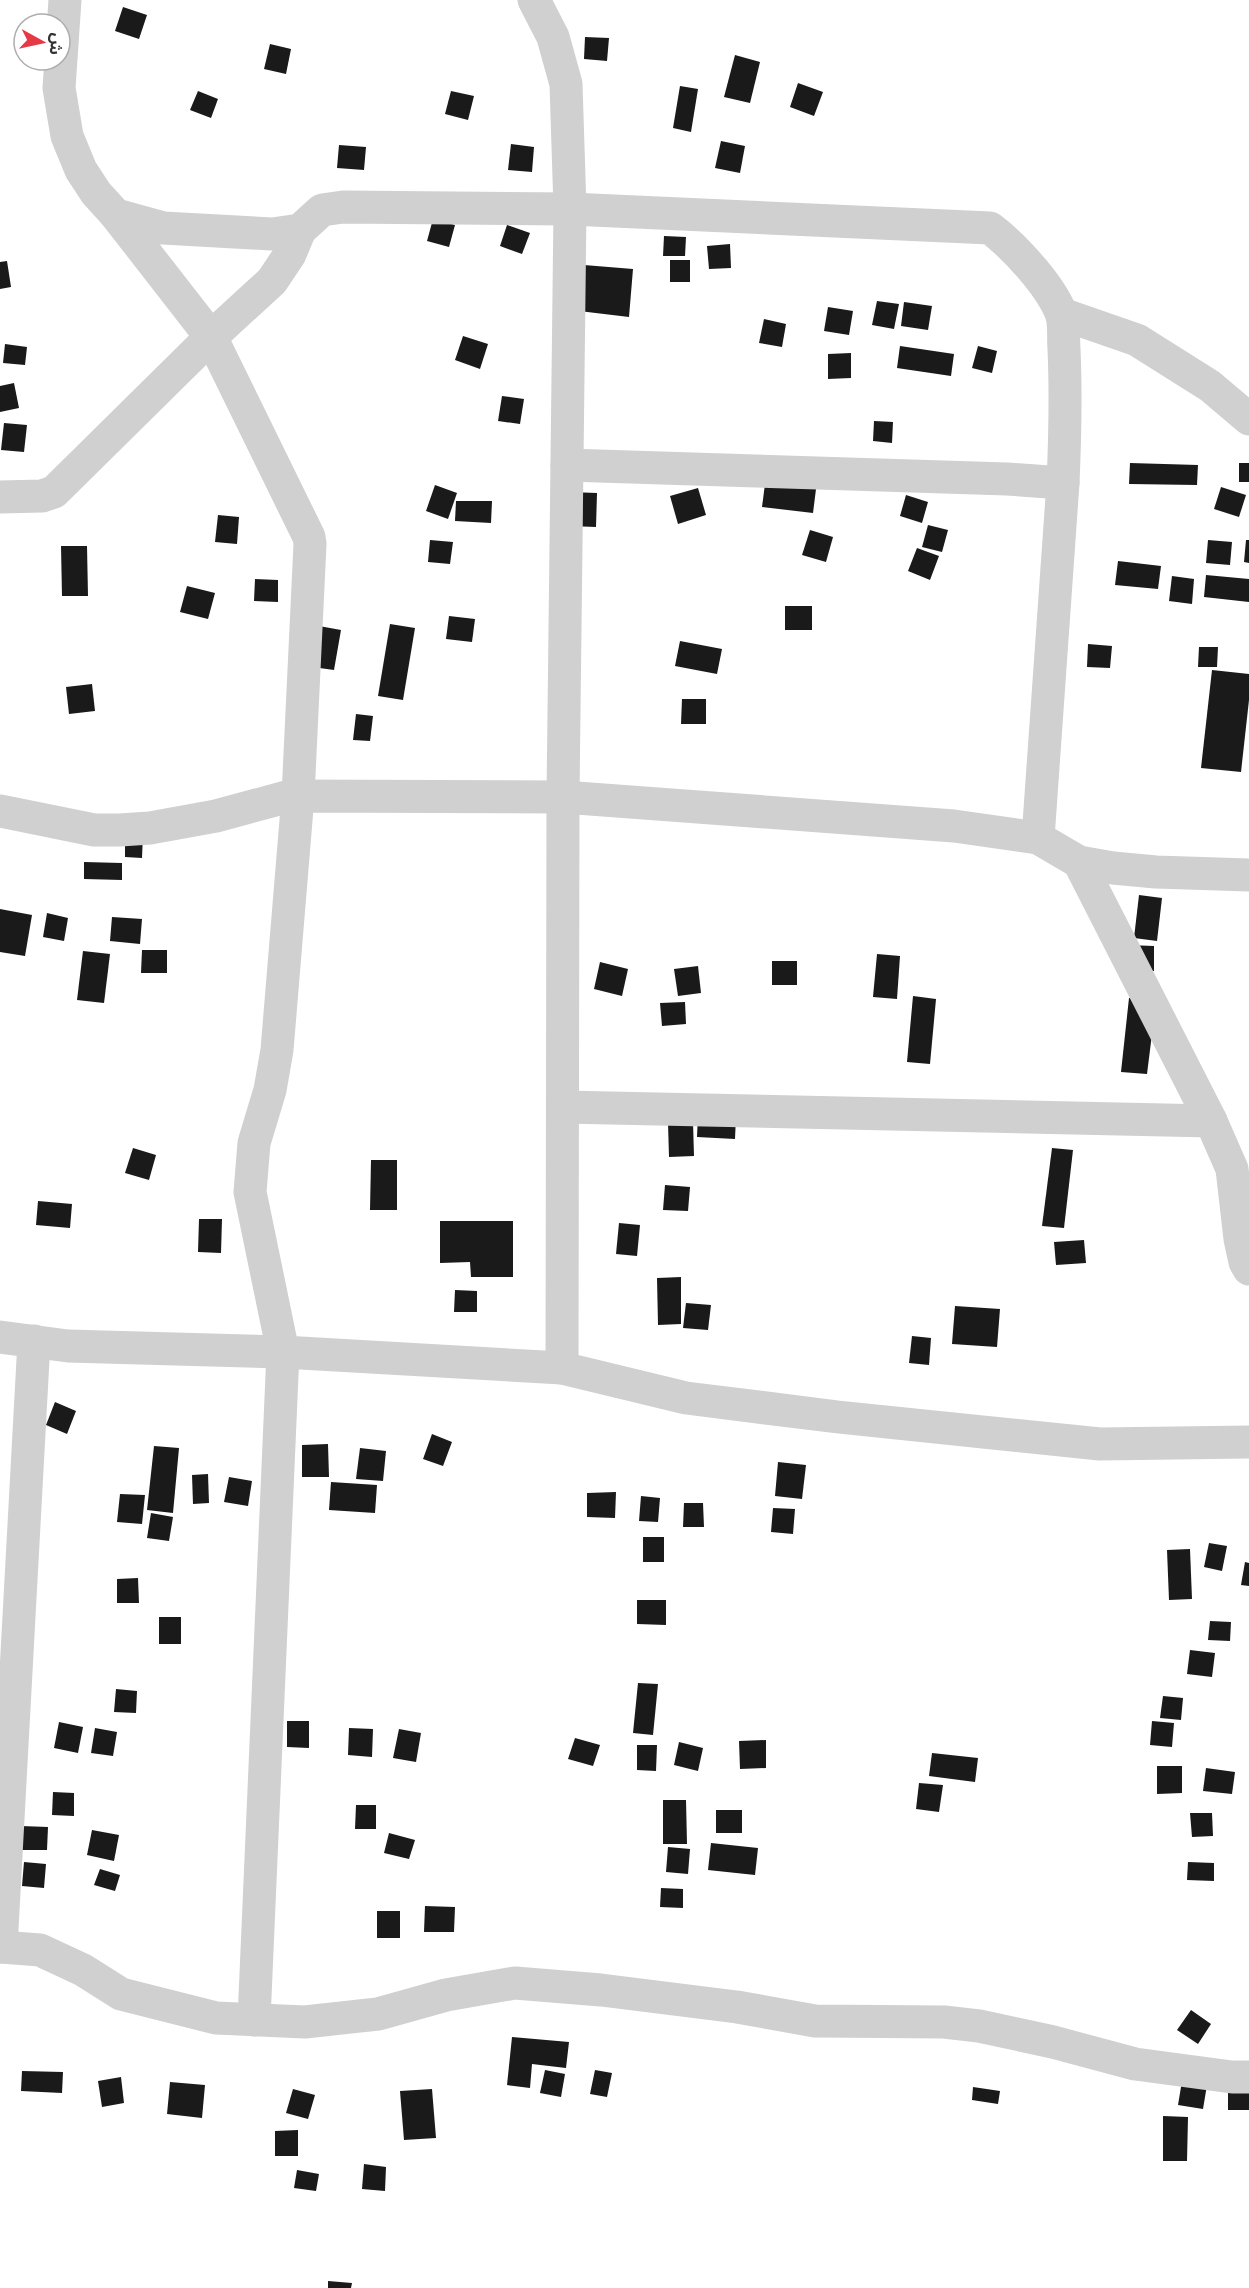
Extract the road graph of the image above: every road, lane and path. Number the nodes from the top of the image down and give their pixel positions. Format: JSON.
{"nodes":[{"id":1,"x":65,"y":0,"type":"edge"},
{"id":2,"x":534,"y":0,"type":"edge"},
{"id":3,"x":570,"y":209,"type":"junction"},
{"id":4,"x":116,"y":214,"type":"junction"},
{"id":5,"x":300,"y":230,"type":"junction"},
{"id":6,"x":1062,"y":314,"type":"junction"},
{"id":7,"x":211,"y":337,"type":"junction"},
{"id":8,"x":1249,"y":419,"type":"edge"},
{"id":9,"x":567,"y":465,"type":"junction"},
{"id":10,"x":1063,"y":483,"type":"junction"},
{"id":11,"x":0,"y":497,"type":"edge"},
{"id":12,"x":298,"y":796,"type":"junction"},
{"id":13,"x":563,"y":797,"type":"junction"},
{"id":14,"x":0,"y":811,"type":"edge"},
{"id":15,"x":1038,"y":837,"type":"junction"},
{"id":16,"x":1079,"y":862,"type":"junction"},
{"id":17,"x":1249,"y":875,"type":"edge"},
{"id":18,"x":563,"y":1107,"type":"junction"},
{"id":19,"x":1211,"y":1121,"type":"junction"},
{"id":20,"x":1249,"y":1269,"type":"edge"},
{"id":21,"x":0,"y":1336,"type":"edge"},
{"id":22,"x":34,"y":1341,"type":"junction"},
{"id":23,"x":283,"y":1352,"type":"junction"},
{"id":24,"x":562,"y":1368,"type":"junction"},
{"id":25,"x":1249,"y":1442,"type":"edge"},
{"id":26,"x":1,"y":1947,"type":"edge"},
{"id":27,"x":254,"y":2020,"type":"junction"},
{"id":28,"x":1249,"y":2077,"type":"edge"}],
"edges":[{"from":1,"to":4,"type":"street"},
{"from":2,"to":3,"type":"street"},
{"from":3,"to":5,"type":"street"},
{"from":3,"to":6,"type":"street"},
{"from":3,"to":9,"type":"street"},
{"from":4,"to":5,"type":"street"},
{"from":4,"to":7,"type":"street"},
{"from":5,"to":7,"type":"street"},
{"from":6,"to":8,"type":"street"},
{"from":6,"to":10,"type":"street"},
{"from":7,"to":11,"type":"street"},
{"from":7,"to":12,"type":"street"},
{"from":9,"to":10,"type":"street"},
{"from":9,"to":13,"type":"street"},
{"from":10,"to":15,"type":"street"},
{"from":12,"to":13,"type":"street"},
{"from":12,"to":14,"type":"street"},
{"from":12,"to":23,"type":"street"},
{"from":13,"to":15,"type":"street"},
{"from":13,"to":18,"type":"street"},
{"from":15,"to":16,"type":"street"},
{"from":16,"to":17,"type":"street"},
{"from":16,"to":19,"type":"street"},
{"from":18,"to":19,"type":"street"},
{"from":18,"to":24,"type":"street"},
{"from":19,"to":20,"type":"street"},
{"from":21,"to":22,"type":"street"},
{"from":22,"to":23,"type":"street"},
{"from":22,"to":26,"type":"street"},
{"from":23,"to":24,"type":"street"},
{"from":23,"to":27,"type":"street"},
{"from":24,"to":25,"type":"street"},
{"from":26,"to":27,"type":"street"},
{"from":27,"to":28,"type":"street"}]}
